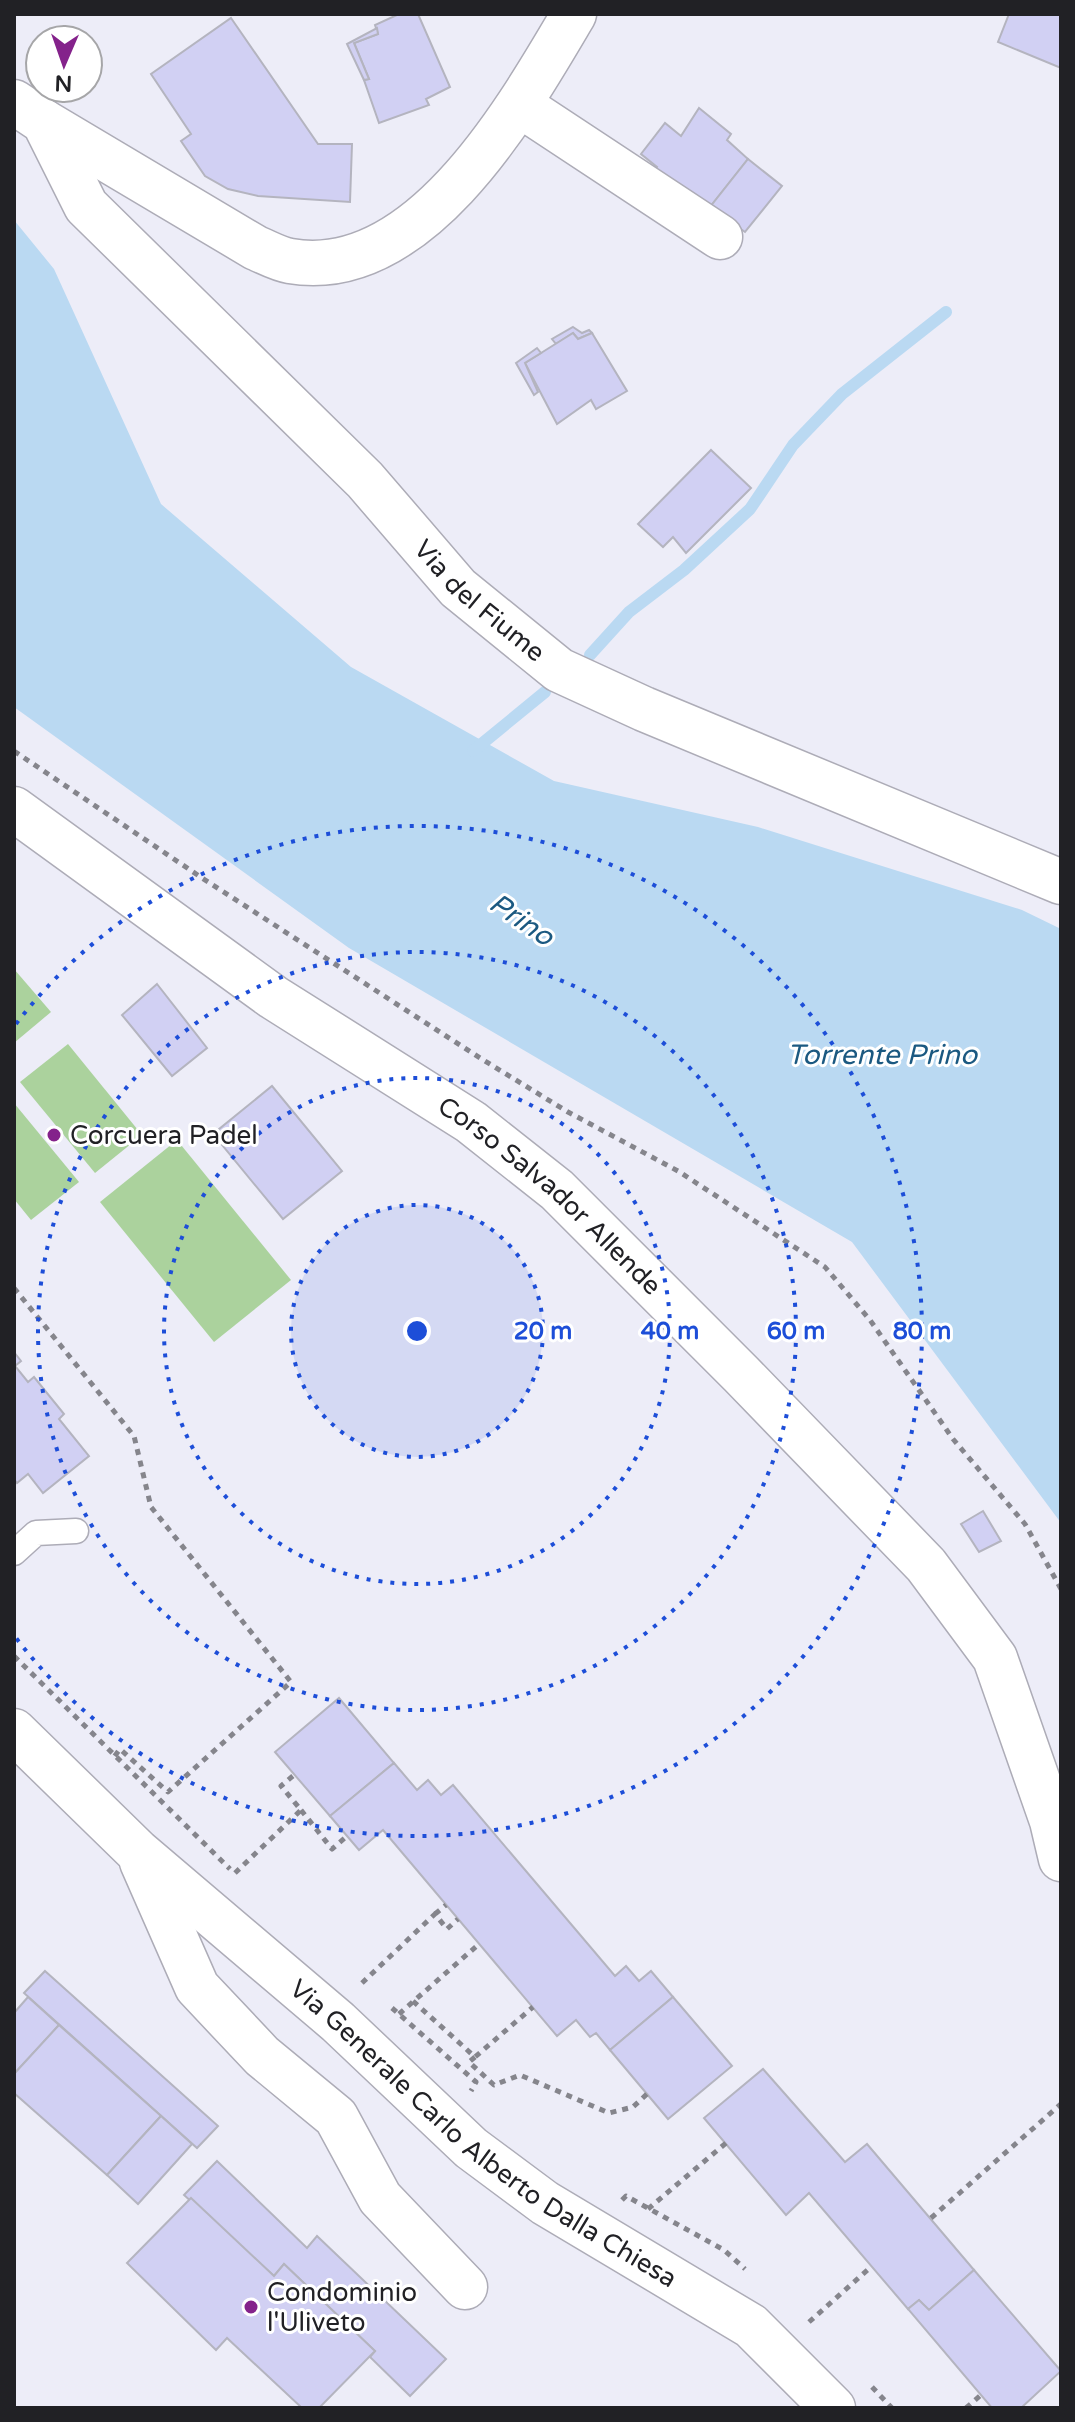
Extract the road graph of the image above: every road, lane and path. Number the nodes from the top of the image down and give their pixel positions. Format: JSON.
{"nodes":[{"id":1,"x":574,"y":14,"type":"edge"},
{"id":2,"x":520,"y":105,"type":"junction"},
{"id":3,"x":29,"y":112,"type":"edge"},
{"id":4,"x":720,"y":237,"type":"dead end"},
{"id":5,"x":14,"y":751,"type":"edge"},
{"id":6,"x":14,"y":809,"type":"edge"},
{"id":7,"x":1061,"y":882,"type":"edge"},
{"id":8,"x":14,"y":1288,"type":"edge"},
{"id":9,"x":76,"y":1531,"type":"dead end"},
{"id":10,"x":14,"y":1553,"type":"edge"},
{"id":11,"x":1061,"y":1589,"type":"edge"},
{"id":12,"x":14,"y":1656,"type":"edge"},
{"id":13,"x":14,"y":1731,"type":"edge"},
{"id":14,"x":114,"y":1757,"type":"junction"},
{"id":15,"x":294,"y":1775,"type":"dead end"},
{"id":16,"x":80,"y":1795,"type":"junction"},
{"id":17,"x":301,"y":1810,"type":"junction"},
{"id":18,"x":346,"y":1837,"type":"dead end"},
{"id":19,"x":138,"y":1852,"type":"junction"},
{"id":20,"x":1061,"y":1859,"type":"edge"},
{"id":21,"x":235,"y":1873,"type":"junction"},
{"id":22,"x":246,"y":1884,"type":"dead end"},
{"id":23,"x":446,"y":1905,"type":"dead end"},
{"id":24,"x":435,"y":1914,"type":"junction"},
{"id":25,"x":458,"y":1919,"type":"dead end"},
{"id":26,"x":479,"y":1944,"type":"dead end"},
{"id":27,"x":350,"y":1973,"type":"dead end"},
{"id":28,"x":362,"y":1983,"type":"junction"},
{"id":29,"x":371,"y":1990,"type":"dead end"},
{"id":30,"x":413,"y":2001,"type":"junction"},
{"id":31,"x":389,"y":2006,"type":"dead end"},
{"id":32,"x":533,"y":2007,"type":"dead end"},
{"id":33,"x":399,"y":2014,"type":"junction"},
{"id":34,"x":475,"y":2057,"type":"junction"},
{"id":35,"x":482,"y":2076,"type":"junction"},
{"id":36,"x":476,"y":2082,"type":"junction"},
{"id":37,"x":647,"y":2094,"type":"dead end"},
{"id":38,"x":468,"y":2095,"type":"dead end"},
{"id":39,"x":1061,"y":2104,"type":"edge"},
{"id":40,"x":726,"y":2143,"type":"dead end"},
{"id":41,"x":614,"y":2206,"type":"dead end"},
{"id":42,"x":648,"y":2209,"type":"junction"},
{"id":43,"x":931,"y":2218,"type":"dead end"},
{"id":44,"x":871,"y":2267,"type":"dead end"},
{"id":45,"x":756,"y":2277,"type":"dead end"},
{"id":46,"x":465,"y":2287,"type":"dead end"},
{"id":47,"x":799,"y":2314,"type":"dead end"},
{"id":48,"x":811,"y":2320,"type":"dead end"},
{"id":49,"x":818,"y":2331,"type":"dead end"},
{"id":50,"x":868,"y":2381,"type":"dead end"},
{"id":51,"x":981,"y":2395,"type":"dead end"},
{"id":52,"x":833,"y":2408,"type":"edge"},
{"id":53,"x":892,"y":2408,"type":"edge"},
{"id":54,"x":966,"y":2408,"type":"edge"}],
"edges":[{"from":1,"to":2,"type":"street","name":"Via del Fiume"},
{"from":2,"to":3,"type":"street","name":"Via del Fiume"},
{"from":2,"to":4,"type":"street"},
{"from":3,"to":7,"type":"street","name":"Via del Fiume"},
{"from":5,"to":11,"type":"path"},
{"from":6,"to":20,"type":"street","name":"Corso Salvador Allende"},
{"from":8,"to":14,"type":"path"},
{"from":9,"to":10,"type":"lane"},
{"from":12,"to":14,"type":"path"},
{"from":13,"to":16,"type":"street","name":"Via Generale Carlo Alberto Dalla Chiesa"},
{"from":14,"to":16,"type":"path"},
{"from":14,"to":21,"type":"path"},
{"from":15,"to":17,"type":"path"},
{"from":16,"to":19,"type":"street","name":"Via Generale Carlo Alberto Dalla Chiesa"},
{"from":17,"to":18,"type":"path"},
{"from":17,"to":21,"type":"path"},
{"from":19,"to":46,"type":"street","name":"Via Generale Carlo Alberto Dalla Chiesa"},
{"from":19,"to":52,"type":"street","name":"Via Generale Carlo Alberto Dalla Chiesa"},
{"from":21,"to":22,"type":"path"},
{"from":23,"to":24,"type":"path"},
{"from":24,"to":25,"type":"path"},
{"from":24,"to":28,"type":"path"},
{"from":26,"to":30,"type":"path"},
{"from":27,"to":28,"type":"path"},
{"from":28,"to":29,"type":"path"},
{"from":30,"to":33,"type":"path"},
{"from":30,"to":34,"type":"path"},
{"from":31,"to":33,"type":"path"},
{"from":32,"to":34,"type":"path"},
{"from":33,"to":36,"type":"path"},
{"from":34,"to":35,"type":"path"},
{"from":35,"to":36,"type":"path"},
{"from":35,"to":37,"type":"path"},
{"from":36,"to":38,"type":"path"},
{"from":39,"to":43,"type":"path"},
{"from":40,"to":42,"type":"path"},
{"from":41,"to":42,"type":"path"},
{"from":42,"to":45,"type":"path"},
{"from":44,"to":48,"type":"path"},
{"from":47,"to":49,"type":"path"},
{"from":50,"to":53,"type":"path"},
{"from":51,"to":54,"type":"path"}]}
